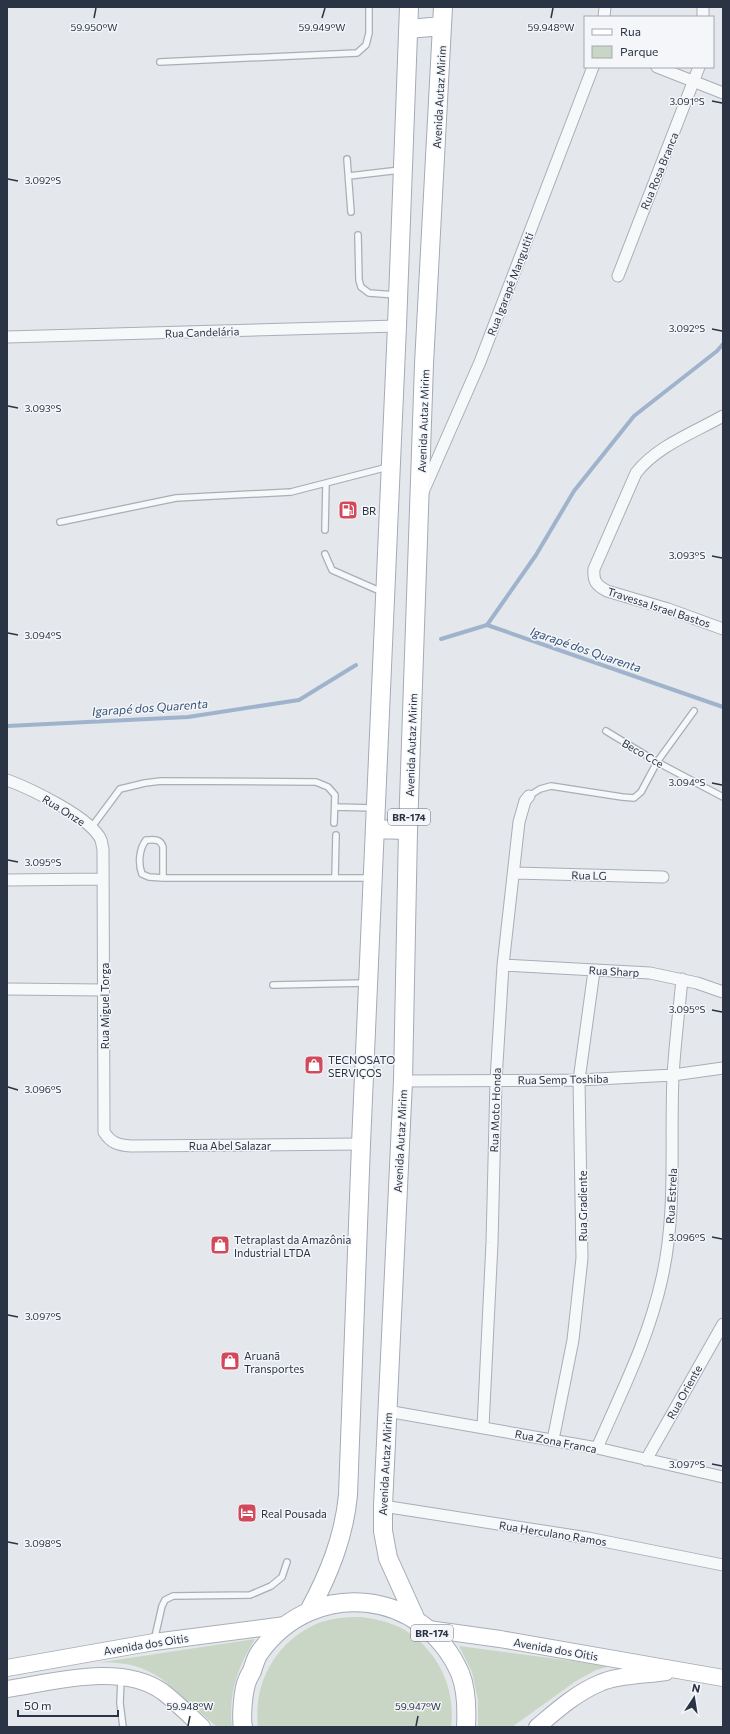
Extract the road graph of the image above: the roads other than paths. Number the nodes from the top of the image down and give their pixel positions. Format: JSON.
{"nodes":[{"id":1,"x":369,"y":7,"type":"edge"},
{"id":2,"x":409,"y":7,"type":"edge"},
{"id":3,"x":443,"y":7,"type":"edge"},
{"id":4,"x":442,"y":26,"type":"junction"},
{"id":5,"x":408,"y":29,"type":"junction"},
{"id":6,"x":160,"y":62,"type":"dead end"},
{"id":7,"x":593,"y":68,"type":"edge"},
{"id":8,"x":659,"y":68,"type":"edge"},
{"id":9,"x":700,"y":68,"type":"edge"},
{"id":10,"x":694,"y":82,"type":"junction"},
{"id":11,"x":723,"y":93,"type":"edge"},
{"id":12,"x":347,"y":159,"type":"dead end"},
{"id":13,"x":402,"y":169,"type":"junction"},
{"id":14,"x":349,"y":176,"type":"junction"},
{"id":15,"x":351,"y":212,"type":"dead end"},
{"id":16,"x":358,"y":235,"type":"dead end"},
{"id":17,"x":618,"y":276,"type":"dead end"},
{"id":18,"x":398,"y":295,"type":"junction"},
{"id":19,"x":397,"y":326,"type":"junction"},
{"id":20,"x":7,"y":337,"type":"edge"},
{"id":21,"x":723,"y":416,"type":"edge"},
{"id":22,"x":391,"y":466,"type":"junction"},
{"id":23,"x":326,"y":483,"type":"junction"},
{"id":24,"x":420,"y":499,"type":"junction"},
{"id":25,"x":60,"y":522,"type":"dead end"},
{"id":26,"x":325,"y":530,"type":"dead end"},
{"id":27,"x":325,"y":554,"type":"dead end"},
{"id":28,"x":385,"y":594,"type":"junction"},
{"id":29,"x":723,"y":628,"type":"edge"},
{"id":30,"x":694,"y":711,"type":"dead end"},
{"id":31,"x":606,"y":731,"type":"dead end"},
{"id":32,"x":657,"y":762,"type":"junction"},
{"id":33,"x":7,"y":780,"type":"edge"},
{"id":34,"x":529,"y":796,"type":"joint"},
{"id":35,"x":723,"y":797,"type":"edge"},
{"id":36,"x":335,"y":807,"type":"junction"},
{"id":37,"x":376,"y":809,"type":"junction"},
{"id":38,"x":334,"y":823,"type":"dead end"},
{"id":39,"x":91,"y":828,"type":"junction"},
{"id":40,"x":375,"y":829,"type":"junction"},
{"id":41,"x":408,"y":830,"type":"junction"},
{"id":42,"x":336,"y":835,"type":"dead end"},
{"id":43,"x":515,"y":873,"type":"junction"},
{"id":44,"x":663,"y":877,"type":"dead end"},
{"id":45,"x":163,"y":878,"type":"junction"},
{"id":46,"x":335,"y":878,"type":"junction"},
{"id":47,"x":373,"y":878,"type":"junction"},
{"id":48,"x":103,"y":879,"type":"junction"},
{"id":49,"x":7,"y":880,"type":"edge"},
{"id":50,"x":503,"y":965,"type":"junction"},
{"id":51,"x":594,"y":971,"type":"junction"},
{"id":52,"x":682,"y":979,"type":"junction"},
{"id":53,"x":368,"y":983,"type":"junction"},
{"id":54,"x":273,"y":985,"type":"dead end"},
{"id":55,"x":7,"y":989,"type":"edge"},
{"id":56,"x":103,"y":990,"type":"junction"},
{"id":57,"x":723,"y":992,"type":"edge"},
{"id":58,"x":723,"y":1068,"type":"edge"},
{"id":59,"x":673,"y":1075,"type":"junction"},
{"id":60,"x":496,"y":1080,"type":"junction"},
{"id":61,"x":579,"y":1080,"type":"junction"},
{"id":62,"x":403,"y":1081,"type":"junction"},
{"id":63,"x":104,"y":1132,"type":"joint"},
{"id":64,"x":361,"y":1144,"type":"junction"},
{"id":65,"x":723,"y":1324,"type":"edge"},
{"id":66,"x":387,"y":1411,"type":"junction"},
{"id":67,"x":483,"y":1427,"type":"junction"},
{"id":68,"x":553,"y":1440,"type":"junction"},
{"id":69,"x":597,"y":1448,"type":"junction"},
{"id":70,"x":646,"y":1460,"type":"junction"},
{"id":71,"x":723,"y":1477,"type":"edge"},
{"id":72,"x":383,"y":1506,"type":"junction"},
{"id":73,"x":287,"y":1562,"type":"dead end"},
{"id":74,"x":723,"y":1565,"type":"edge"},
{"id":75,"x":309,"y":1611,"type":"junction"},
{"id":76,"x":422,"y":1624,"type":"junction"},
{"id":77,"x":285,"y":1625,"type":"junction"},
{"id":78,"x":154,"y":1642,"type":"junction"},
{"id":79,"x":7,"y":1668,"type":"edge"},
{"id":80,"x":683,"y":1670,"type":"junction"},
{"id":81,"x":121,"y":1676,"type":"junction"},
{"id":82,"x":723,"y":1678,"type":"edge"},
{"id":83,"x":7,"y":1689,"type":"edge"},
{"id":84,"x":124,"y":1727,"type":"edge"},
{"id":85,"x":202,"y":1727,"type":"edge"},
{"id":86,"x":243,"y":1727,"type":"edge"},
{"id":87,"x":466,"y":1727,"type":"edge"},
{"id":88,"x":537,"y":1727,"type":"edge"}],
"edges":[{"from":1,"to":6,"type":"lane"},
{"from":2,"to":5,"type":"main road","number":"BR-174"},
{"from":3,"to":4,"type":"main road","name":"Avenida Autaz Mirim","number":"BR-174"},
{"from":4,"to":5,"type":"main road"},
{"from":4,"to":24,"type":"main road","name":"Avenida Autaz Mirim","number":"BR-174"},
{"from":5,"to":13,"type":"main road","number":"BR-174"},
{"from":7,"to":24,"type":"street","name":"Rua Igarapé Mangutiti"},
{"from":8,"to":10,"type":"street"},
{"from":9,"to":10,"type":"street","name":"Rua Rosa Branca"},
{"from":10,"to":11,"type":"street"},
{"from":10,"to":17,"type":"street","name":"Rua Rosa Branca"},
{"from":12,"to":14,"type":"lane"},
{"from":13,"to":14,"type":"lane"},
{"from":13,"to":18,"type":"main road","number":"BR-174"},
{"from":14,"to":15,"type":"lane"},
{"from":16,"to":18,"type":"lane"},
{"from":18,"to":19,"type":"main road","number":"BR-174"},
{"from":19,"to":20,"type":"street","name":"Rua Candelária"},
{"from":19,"to":22,"type":"main road","number":"BR-174"},
{"from":21,"to":29,"type":"street","name":"Travessa Israel Bastos"},
{"from":22,"to":23,"type":"lane"},
{"from":22,"to":28,"type":"main road","number":"BR-174"},
{"from":23,"to":25,"type":"lane"},
{"from":23,"to":26,"type":"lane"},
{"from":24,"to":41,"type":"main road","name":"Avenida Autaz Mirim","number":"BR-174"},
{"from":27,"to":28,"type":"lane"},
{"from":28,"to":37,"type":"main road","number":"BR-174"},
{"from":30,"to":32,"type":"lane"},
{"from":31,"to":32,"type":"lane","name":"Beco Cce"},
{"from":32,"to":34,"type":"lane"},
{"from":32,"to":35,"type":"lane","name":"Beco Cce"},
{"from":33,"to":39,"type":"street","name":"Rua Onze"},
{"from":34,"to":43,"type":"street","name":"Rua Moto Honda"},
{"from":36,"to":37,"type":"lane"},
{"from":36,"to":38,"type":"lane"},
{"from":36,"to":39,"type":"lane"},
{"from":37,"to":40,"type":"main road","number":"BR-174"},
{"from":39,"to":48,"type":"street","name":"Rua Onze"},
{"from":40,"to":41,"type":"main road"},
{"from":40,"to":47,"type":"main road","number":"BR-174"},
{"from":41,"to":62,"type":"main road","name":"Avenida Autaz Mirim","number":"BR-174"},
{"from":42,"to":46,"type":"lane"},
{"from":43,"to":44,"type":"street","name":"Rua LG"},
{"from":43,"to":50,"type":"street","name":"Rua Moto Honda"},
{"from":45,"to":45,"type":"lane"},
{"from":45,"to":46,"type":"lane"},
{"from":46,"to":47,"type":"lane"},
{"from":47,"to":53,"type":"main road","number":"BR-174"},
{"from":48,"to":49,"type":"street"},
{"from":48,"to":56,"type":"street","name":"Rua Miguel Torga"},
{"from":50,"to":51,"type":"street","name":"Rua Sharp"},
{"from":50,"to":60,"type":"street","name":"Rua Moto Honda"},
{"from":51,"to":52,"type":"street","name":"Rua Sharp"},
{"from":51,"to":61,"type":"street","name":"Rua Gradiente"},
{"from":52,"to":57,"type":"street","name":"Rua Sharp"},
{"from":52,"to":59,"type":"street","name":"Rua Estrela"},
{"from":53,"to":54,"type":"lane"},
{"from":53,"to":64,"type":"main road","number":"BR-174"},
{"from":55,"to":56,"type":"street"},
{"from":56,"to":63,"type":"street","name":"Rua Miguel Torga"},
{"from":58,"to":59,"type":"street","name":"Rua Semp Toshiba"},
{"from":59,"to":61,"type":"street","name":"Rua Semp Toshiba"},
{"from":59,"to":69,"type":"street","name":"Rua Estrela"},
{"from":60,"to":61,"type":"street","name":"Rua Semp Toshiba"},
{"from":60,"to":62,"type":"street","name":"Rua Semp Toshiba"},
{"from":60,"to":67,"type":"street","name":"Rua Moto Honda"},
{"from":61,"to":68,"type":"street","name":"Rua Gradiente"},
{"from":62,"to":66,"type":"main road","name":"Avenida Autaz Mirim","number":"BR-174"},
{"from":63,"to":64,"type":"street","name":"Rua Abel Salazar"},
{"from":64,"to":75,"type":"main road","number":"BR-174"},
{"from":65,"to":70,"type":"street","name":"Rua Oriente"},
{"from":66,"to":67,"type":"street","name":"Rua Zona Franca"},
{"from":66,"to":72,"type":"main road","name":"Avenida Autaz Mirim","number":"BR-174"},
{"from":67,"to":68,"type":"street","name":"Rua Zona Franca"},
{"from":68,"to":69,"type":"street","name":"Rua Zona Franca"},
{"from":69,"to":70,"type":"street","name":"Rua Zona Franca"},
{"from":70,"to":71,"type":"street","name":"Rua Zona Franca"},
{"from":72,"to":74,"type":"street","name":"Rua Herculano Ramos"},
{"from":72,"to":76,"type":"main road","name":"Avenida Autaz Mirim","number":"BR-174"},
{"from":73,"to":78,"type":"lane"},
{"from":75,"to":76,"type":"main road","number":"BR-174"},
{"from":75,"to":77,"type":"main road","number":"BR-174"},
{"from":76,"to":80,"type":"main road","name":"Avenida dos Oitis"},
{"from":76,"to":87,"type":"main road","number":"BR-174"},
{"from":77,"to":78,"type":"main road","name":"Avenida dos Oitis"},
{"from":77,"to":86,"type":"main road","number":"BR-174"},
{"from":78,"to":79,"type":"main road","name":"Avenida dos Oitis"},
{"from":80,"to":82,"type":"main road","name":"Avenida dos Oitis"},
{"from":80,"to":88,"type":"main road","name":"Avenida dos Oitis"},
{"from":81,"to":83,"type":"main road"},
{"from":81,"to":84,"type":"lane"},
{"from":81,"to":85,"type":"main road"}]}
